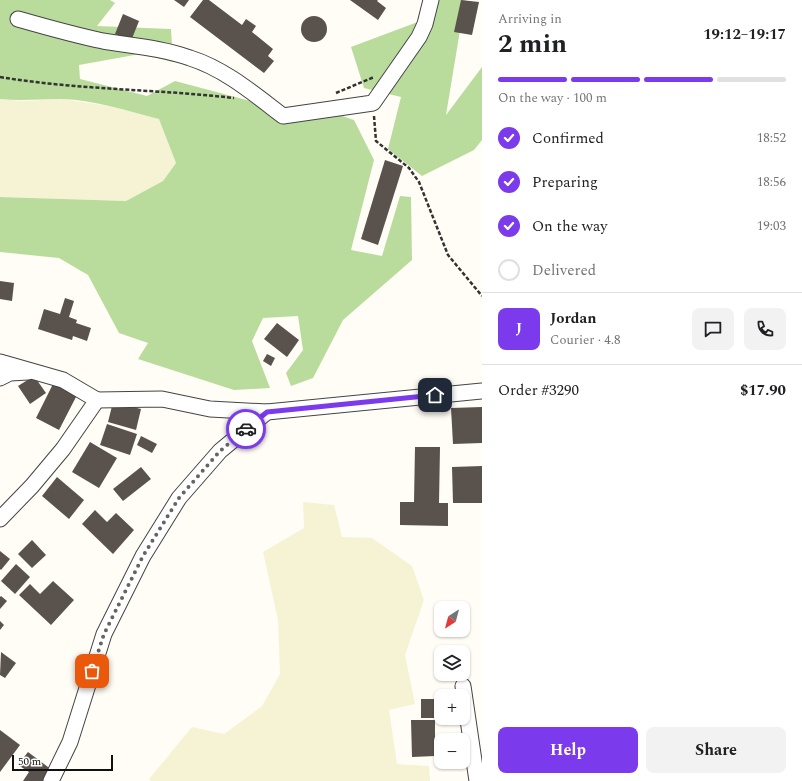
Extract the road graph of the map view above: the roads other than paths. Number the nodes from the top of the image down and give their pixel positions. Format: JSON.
{"nodes":[{"id":1,"x":431,"y":0,"type":"edge"},
{"id":2,"x":18,"y":19,"type":"dead end"},
{"id":3,"x":0,"y":362,"type":"edge"},
{"id":4,"x":35,"y":371,"type":"junction"},
{"id":5,"x":0,"y":378,"type":"edge"},
{"id":6,"x":482,"y":391,"type":"edge"},
{"id":7,"x":96,"y":400,"type":"junction"},
{"id":8,"x":267,"y":412,"type":"junction"},
{"id":9,"x":0,"y":519,"type":"edge"},
{"id":10,"x":463,"y":686,"type":"dead end"},
{"id":11,"x":51,"y":781,"type":"edge"},
{"id":12,"x":477,"y":781,"type":"edge"}],
"edges":[{"from":1,"to":2,"type":"street"},
{"from":3,"to":4,"type":"street"},
{"from":4,"to":5,"type":"street"},
{"from":4,"to":7,"type":"street"},
{"from":6,"to":8,"type":"street"},
{"from":7,"to":8,"type":"street"},
{"from":7,"to":9,"type":"street"},
{"from":8,"to":11,"type":"street"},
{"from":10,"to":12,"type":"street"}]}
